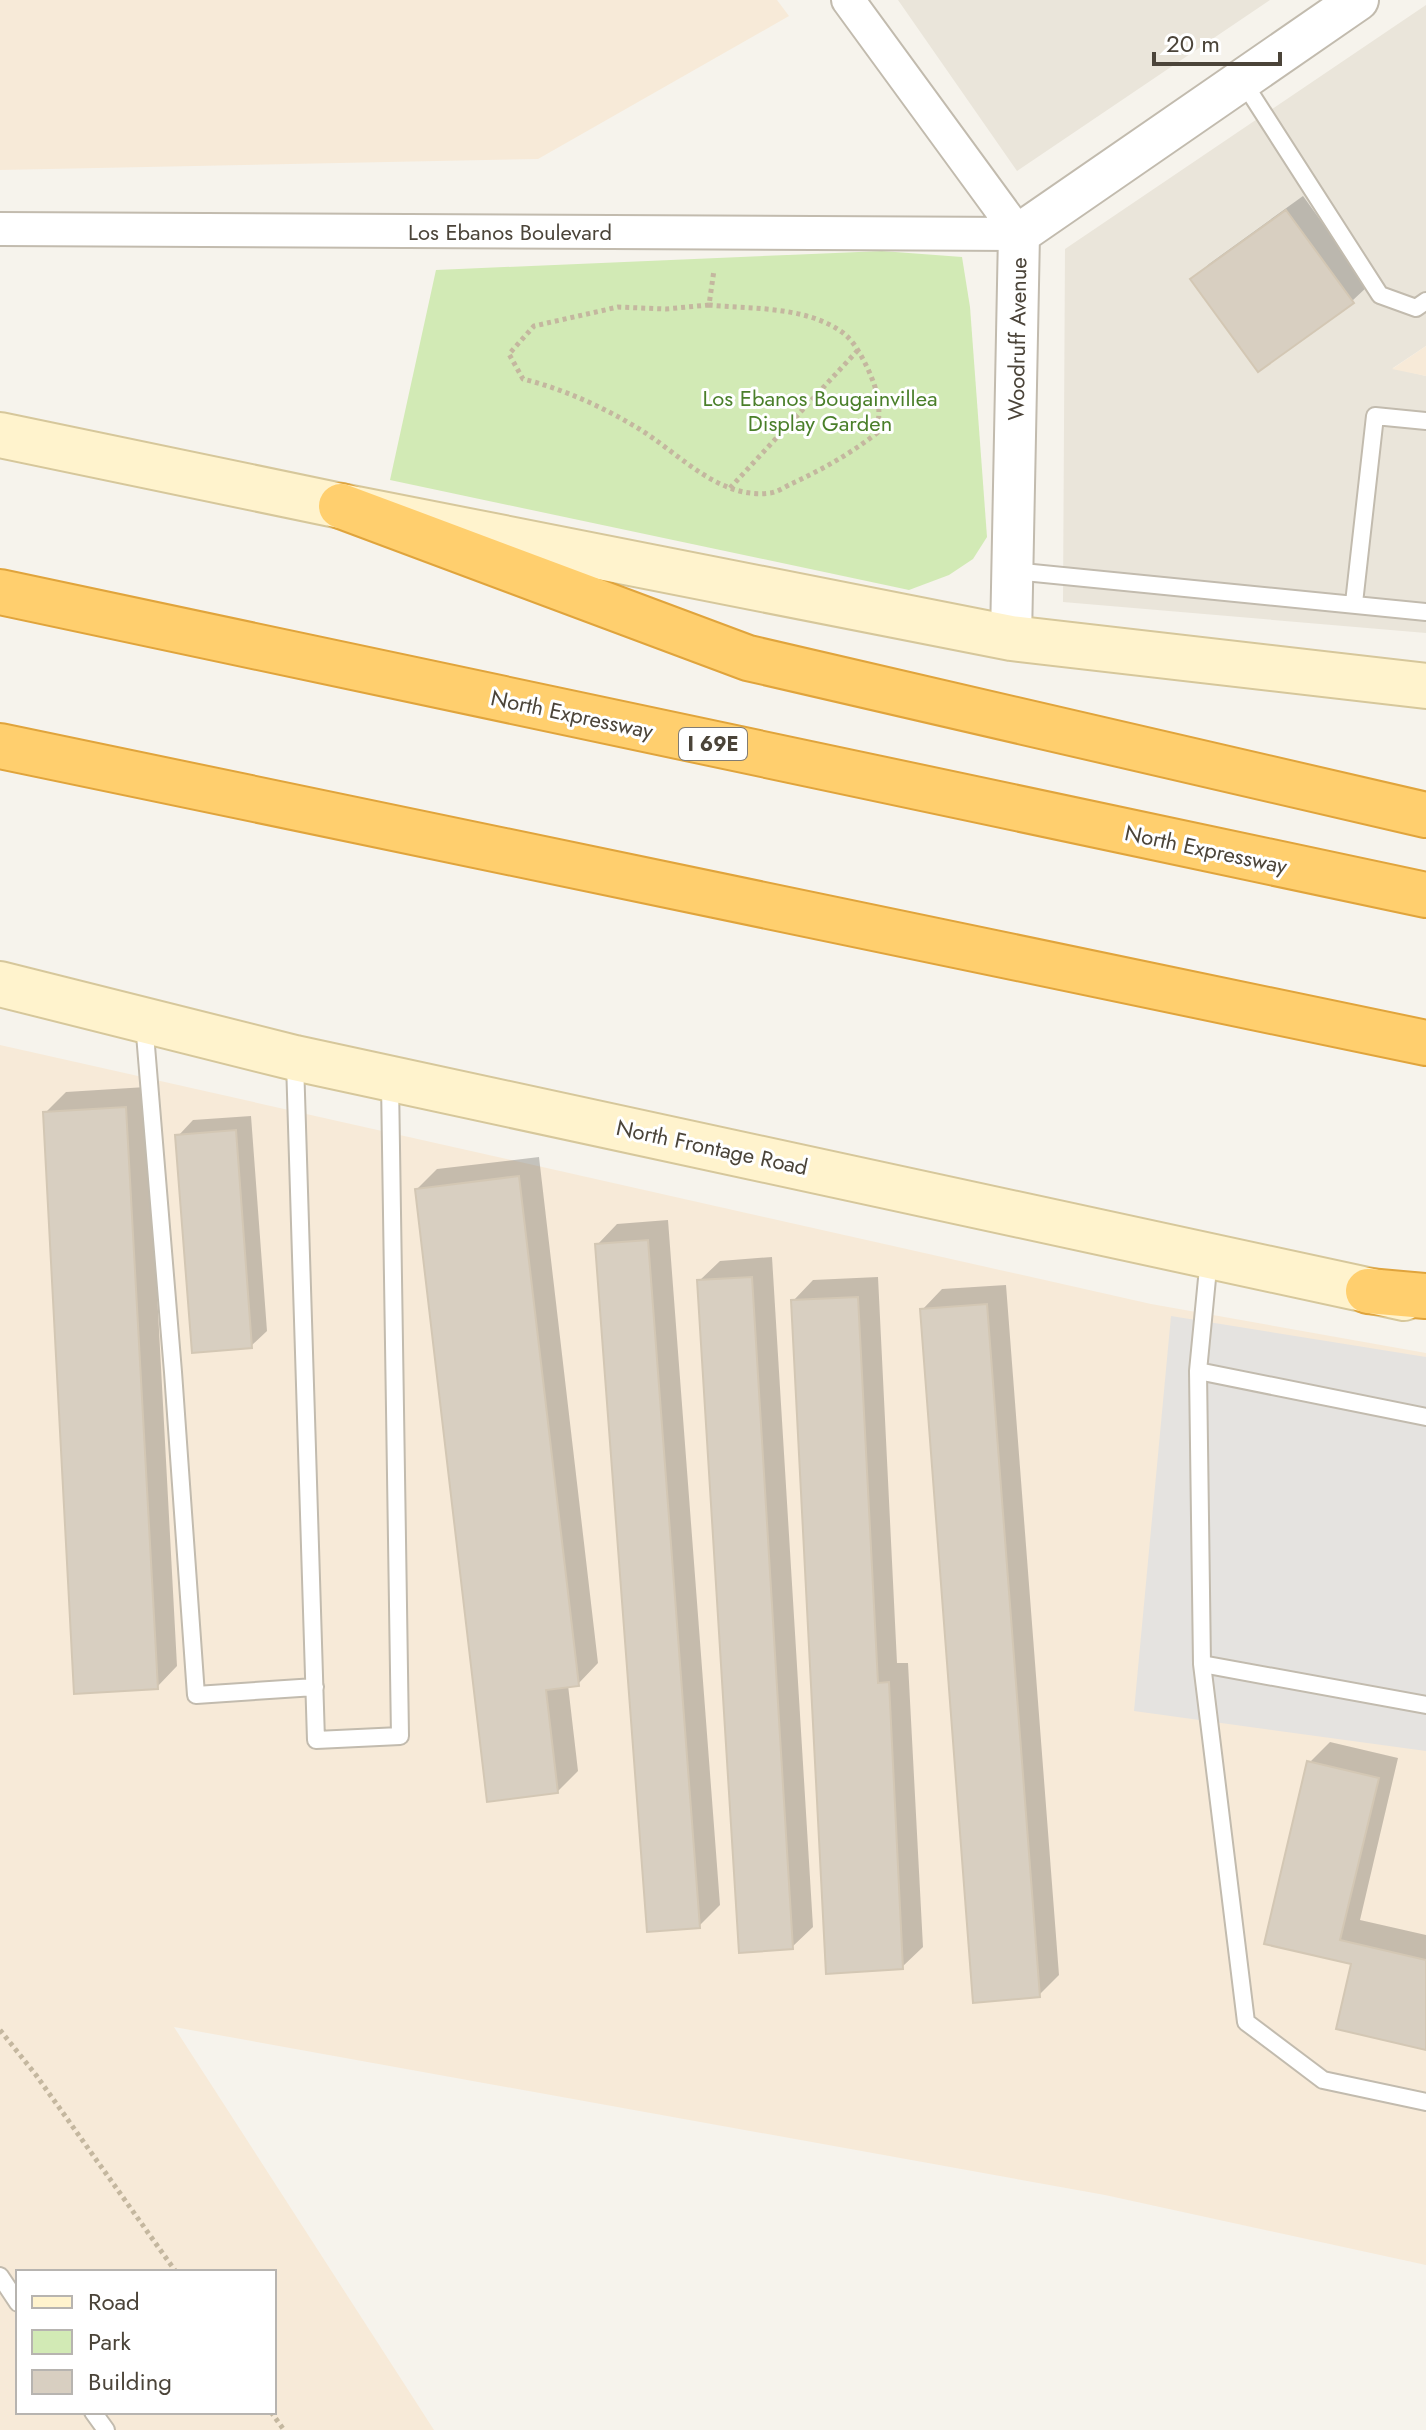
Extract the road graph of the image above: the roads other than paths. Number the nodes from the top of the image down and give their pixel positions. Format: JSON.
{"nodes":[{"id":1,"x":848,"y":0,"type":"edge"},
{"id":2,"x":1358,"y":0,"type":"edge"},
{"id":3,"x":1242,"y":80,"type":"junction"},
{"id":4,"x":0,"y":229,"type":"edge"},
{"id":5,"x":1019,"y":234,"type":"junction"},
{"id":6,"x":1426,"y":301,"type":"edge"},
{"id":7,"x":1426,"y":421,"type":"edge"},
{"id":8,"x":0,"y":435,"type":"edge"},
{"id":9,"x":341,"y":506,"type":"junction"},
{"id":10,"x":1013,"y":571,"type":"junction"},
{"id":11,"x":0,"y":592,"type":"edge"},
{"id":12,"x":1354,"y":603,"type":"junction"},
{"id":13,"x":1426,"y":612,"type":"edge"},
{"id":14,"x":1011,"y":638,"type":"junction"},
{"id":15,"x":1426,"y":686,"type":"edge"},
{"id":16,"x":0,"y":746,"type":"edge"},
{"id":17,"x":1426,"y":815,"type":"edge"},
{"id":18,"x":1426,"y":895,"type":"edge"},
{"id":19,"x":0,"y":984,"type":"edge"},
{"id":20,"x":144,"y":1019,"type":"junction"},
{"id":21,"x":1426,"y":1043,"type":"edge"},
{"id":22,"x":295,"y":1058,"type":"junction"},
{"id":23,"x":390,"y":1076,"type":"junction"},
{"id":24,"x":1209,"y":1256,"type":"junction"},
{"id":25,"x":1368,"y":1291,"type":"junction"},
{"id":26,"x":1426,"y":1296,"type":"edge"},
{"id":27,"x":1426,"y":1303,"type":"edge"},
{"id":28,"x":1198,"y":1371,"type":"junction"},
{"id":29,"x":1426,"y":1417,"type":"edge"},
{"id":30,"x":1202,"y":1664,"type":"junction"},
{"id":31,"x":315,"y":1687,"type":"junction"},
{"id":32,"x":1426,"y":1705,"type":"edge"},
{"id":33,"x":1426,"y":2102,"type":"edge"},
{"id":34,"x":0,"y":2276,"type":"edge"},
{"id":35,"x":16,"y":2300,"type":"edge"}],
"edges":[{"from":1,"to":5,"type":"street","name":"Woodruff Avenue"},
{"from":2,"to":3,"type":"street"},
{"from":3,"to":5,"type":"street"},
{"from":3,"to":6,"type":"lane"},
{"from":4,"to":5,"type":"street","name":"Los Ebanos Boulevard"},
{"from":5,"to":10,"type":"street","name":"Woodruff Avenue"},
{"from":7,"to":12,"type":"lane"},
{"from":8,"to":9,"type":"main road"},
{"from":9,"to":14,"type":"main road"},
{"from":9,"to":17,"type":"highway"},
{"from":10,"to":12,"type":"lane"},
{"from":10,"to":14,"type":"street","name":"Woodruff Avenue"},
{"from":11,"to":18,"type":"highway","name":"North Expressway","number":"I 69E"},
{"from":12,"to":13,"type":"lane"},
{"from":14,"to":15,"type":"main road"},
{"from":16,"to":21,"type":"highway"},
{"from":19,"to":20,"type":"main road","name":"North Frontage Road"},
{"from":20,"to":22,"type":"main road","name":"North Frontage Road"},
{"from":20,"to":31,"type":"lane"},
{"from":22,"to":23,"type":"main road","name":"North Frontage Road"},
{"from":22,"to":31,"type":"lane"},
{"from":23,"to":24,"type":"main road","name":"North Frontage Road"},
{"from":23,"to":31,"type":"lane"},
{"from":24,"to":25,"type":"main road","name":"North Frontage Road"},
{"from":24,"to":28,"type":"lane"},
{"from":25,"to":26,"type":"highway"},
{"from":25,"to":27,"type":"main road","name":"North Frontage Road"},
{"from":28,"to":29,"type":"lane"},
{"from":28,"to":30,"type":"lane"},
{"from":30,"to":32,"type":"lane"},
{"from":30,"to":33,"type":"lane"},
{"from":34,"to":35,"type":"lane"}]}
